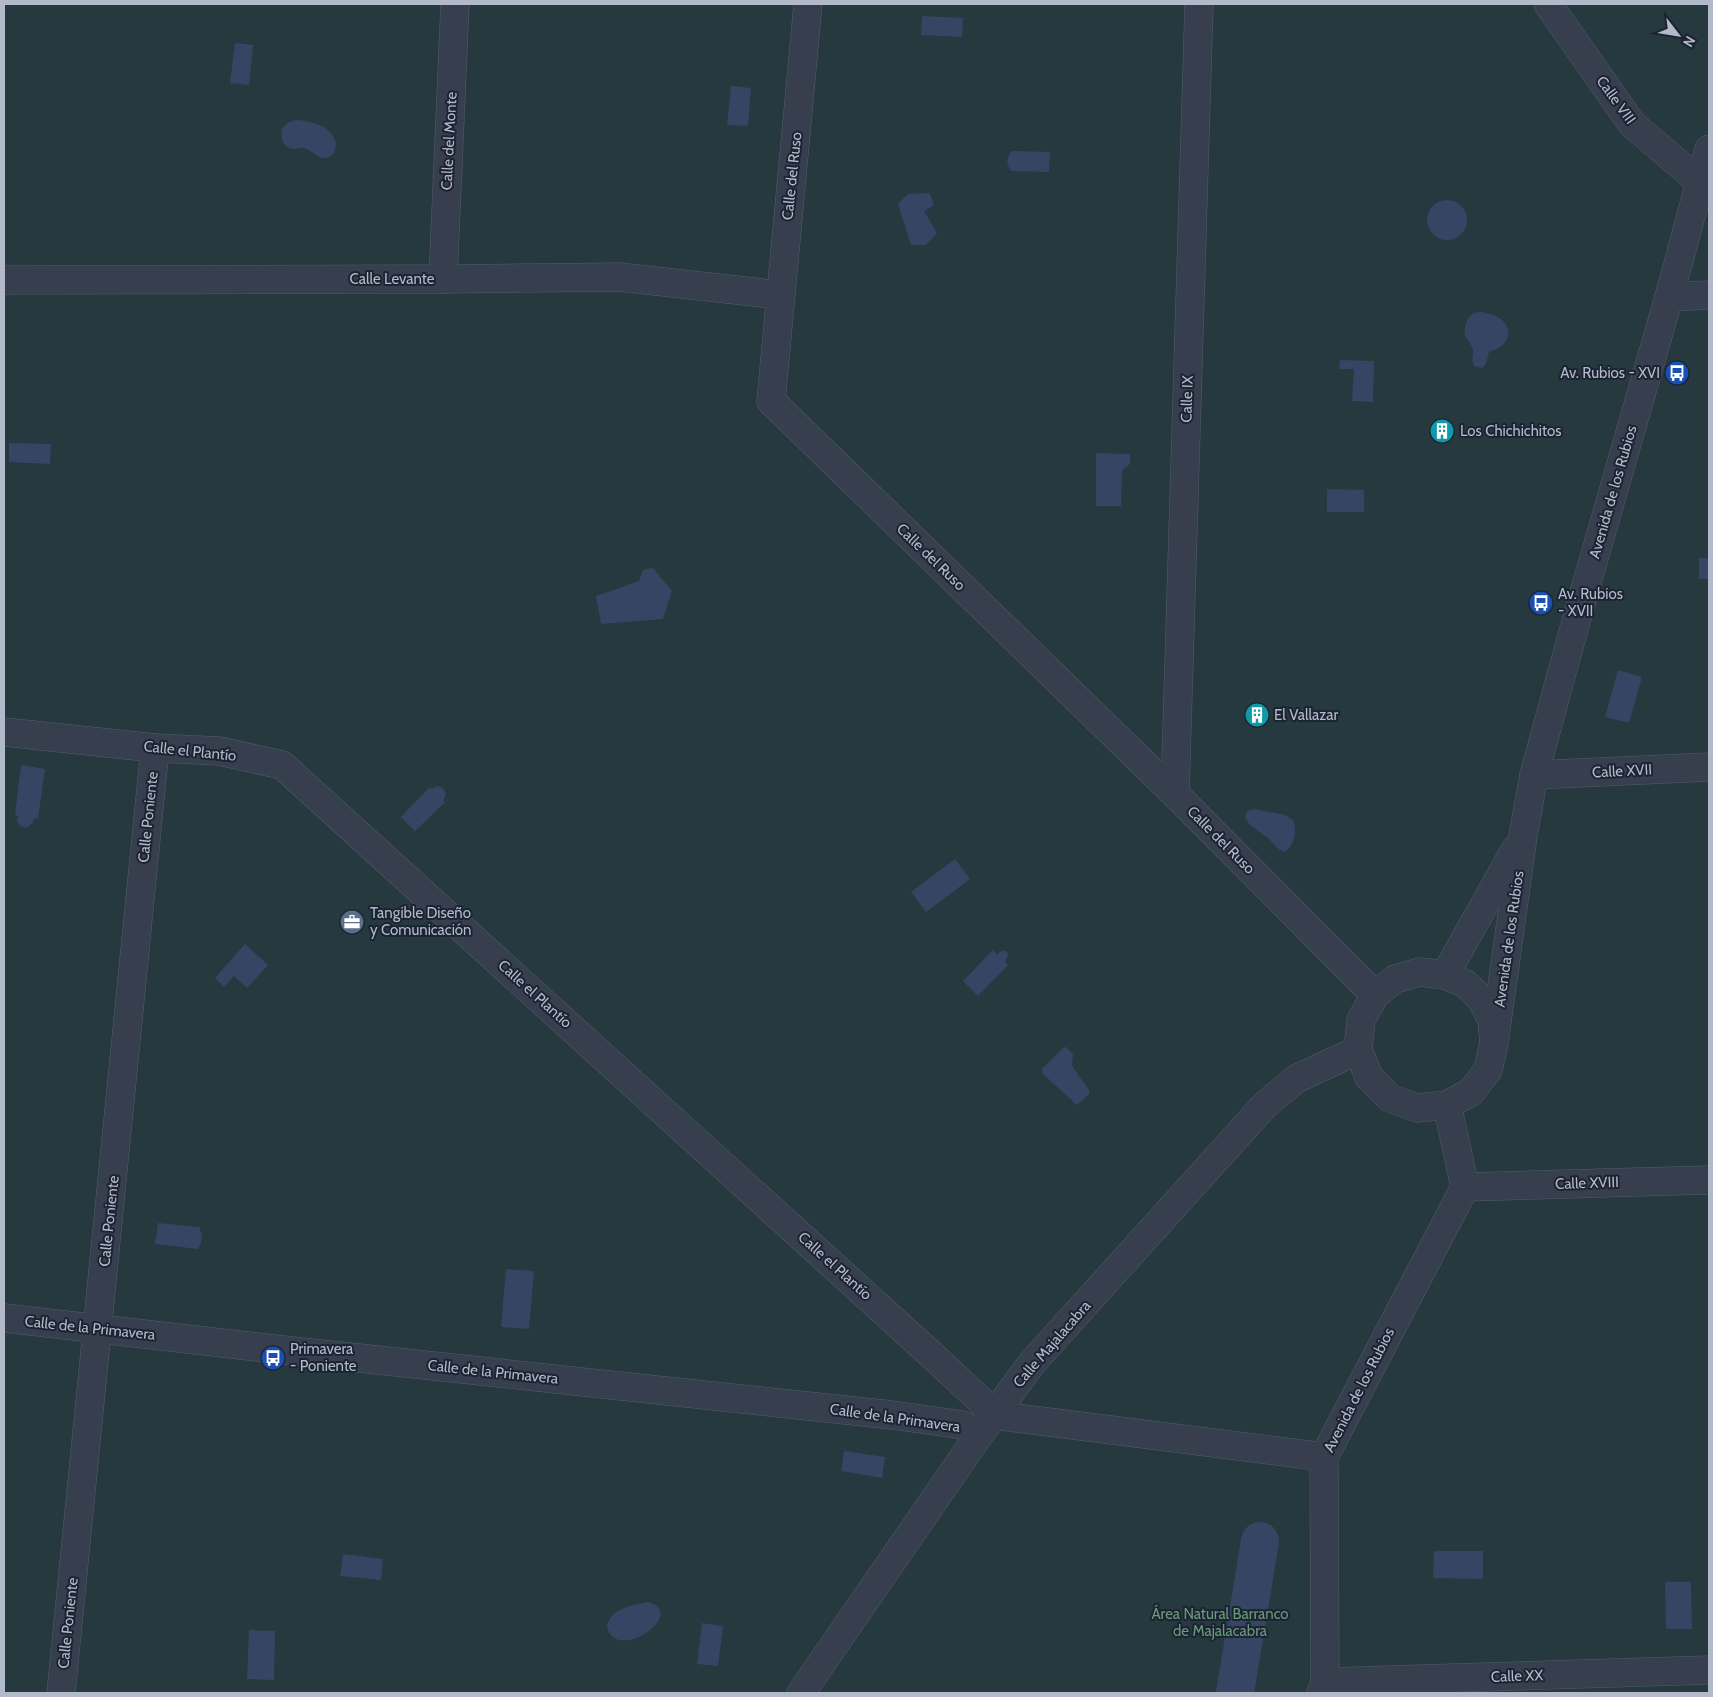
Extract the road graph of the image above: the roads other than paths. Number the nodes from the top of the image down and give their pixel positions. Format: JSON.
{"nodes":[{"id":1,"x":455,"y":4,"type":"edge"},
{"id":2,"x":808,"y":4,"type":"edge"},
{"id":3,"x":1199,"y":4,"type":"edge"},
{"id":4,"x":1548,"y":4,"type":"edge"},
{"id":5,"x":1709,"y":149,"type":"edge"},
{"id":6,"x":1700,"y":182,"type":"junction"},
{"id":7,"x":443,"y":279,"type":"junction"},
{"id":8,"x":4,"y":280,"type":"edge"},
{"id":9,"x":780,"y":295,"type":"junction"},
{"id":10,"x":1709,"y":296,"type":"edge"},
{"id":11,"x":1669,"y":297,"type":"junction"},
{"id":12,"x":4,"y":732,"type":"edge"},
{"id":13,"x":155,"y":748,"type":"junction"},
{"id":14,"x":1709,"y":767,"type":"edge"},
{"id":15,"x":1534,"y":775,"type":"junction"},
{"id":16,"x":1175,"y":794,"type":"junction"},
{"id":17,"x":1523,"y":836,"type":"junction"},
{"id":18,"x":1445,"y":974,"type":"junction"},
{"id":19,"x":1376,"y":995,"type":"junction"},
{"id":20,"x":1494,"y":1042,"type":"junction"},
{"id":21,"x":1358,"y":1050,"type":"junction"},
{"id":22,"x":1447,"y":1105,"type":"junction"},
{"id":23,"x":1709,"y":1180,"type":"edge"},
{"id":24,"x":1465,"y":1187,"type":"junction"},
{"id":25,"x":4,"y":1318,"type":"edge"},
{"id":26,"x":98,"y":1328,"type":"junction"},
{"id":27,"x":986,"y":1425,"type":"junction"},
{"id":28,"x":1324,"y":1457,"type":"junction"},
{"id":29,"x":1709,"y":1670,"type":"edge"},
{"id":30,"x":1323,"y":1688,"type":"edge"},
{"id":31,"x":61,"y":1693,"type":"edge"},
{"id":32,"x":801,"y":1693,"type":"edge"}],
"edges":[{"from":1,"to":7,"type":"street","name":"Calle del Monte"},
{"from":2,"to":9,"type":"street","name":"Calle del Ruso"},
{"from":3,"to":16,"type":"street","name":"Calle IX"},
{"from":4,"to":6,"type":"street","name":"Calle VIII"},
{"from":5,"to":6,"type":"street","name":"Avenida de los Rubios"},
{"from":6,"to":11,"type":"street","name":"Avenida de los Rubios"},
{"from":7,"to":8,"type":"street","name":"Calle Levante"},
{"from":7,"to":9,"type":"street","name":"Calle Levante"},
{"from":9,"to":16,"type":"street","name":"Calle del Ruso"},
{"from":10,"to":11,"type":"street"},
{"from":11,"to":15,"type":"street","name":"Avenida de los Rubios"},
{"from":12,"to":13,"type":"street","name":"Calle el Plantío"},
{"from":13,"to":26,"type":"street","name":"Calle Poniente"},
{"from":13,"to":27,"type":"street","name":"Calle el Plantío"},
{"from":14,"to":15,"type":"street","name":"Calle XVII"},
{"from":15,"to":17,"type":"street","name":"Avenida de los Rubios"},
{"from":16,"to":19,"type":"street","name":"Calle del Ruso"},
{"from":17,"to":18,"type":"street","name":"Avenida de los Rubios"},
{"from":17,"to":20,"type":"street","name":"Avenida de los Rubios"},
{"from":18,"to":19,"type":"street","name":"Avenida de los Rubios"},
{"from":18,"to":20,"type":"street","name":"Avenida de los Rubios"},
{"from":19,"to":21,"type":"street","name":"Avenida de los Rubios"},
{"from":20,"to":22,"type":"street","name":"Avenida de los Rubios"},
{"from":21,"to":22,"type":"street","name":"Avenida de los Rubios"},
{"from":21,"to":27,"type":"street","name":"Calle Majalacabra"},
{"from":22,"to":24,"type":"street"},
{"from":23,"to":24,"type":"street","name":"Calle XVIII"},
{"from":24,"to":28,"type":"street","name":"Avenida de los Rubios"},
{"from":25,"to":26,"type":"street","name":"Calle de la Primavera"},
{"from":26,"to":27,"type":"street","name":"Calle de la Primavera"},
{"from":26,"to":31,"type":"street","name":"Calle Poniente"},
{"from":27,"to":28,"type":"street","name":"Calle de la Primavera"},
{"from":27,"to":32,"type":"street","name":"Calle Majalacabra"},
{"from":28,"to":30,"type":"street","name":"Avenida de los Rubios"},
{"from":29,"to":30,"type":"street","name":"Calle XX"}]}
